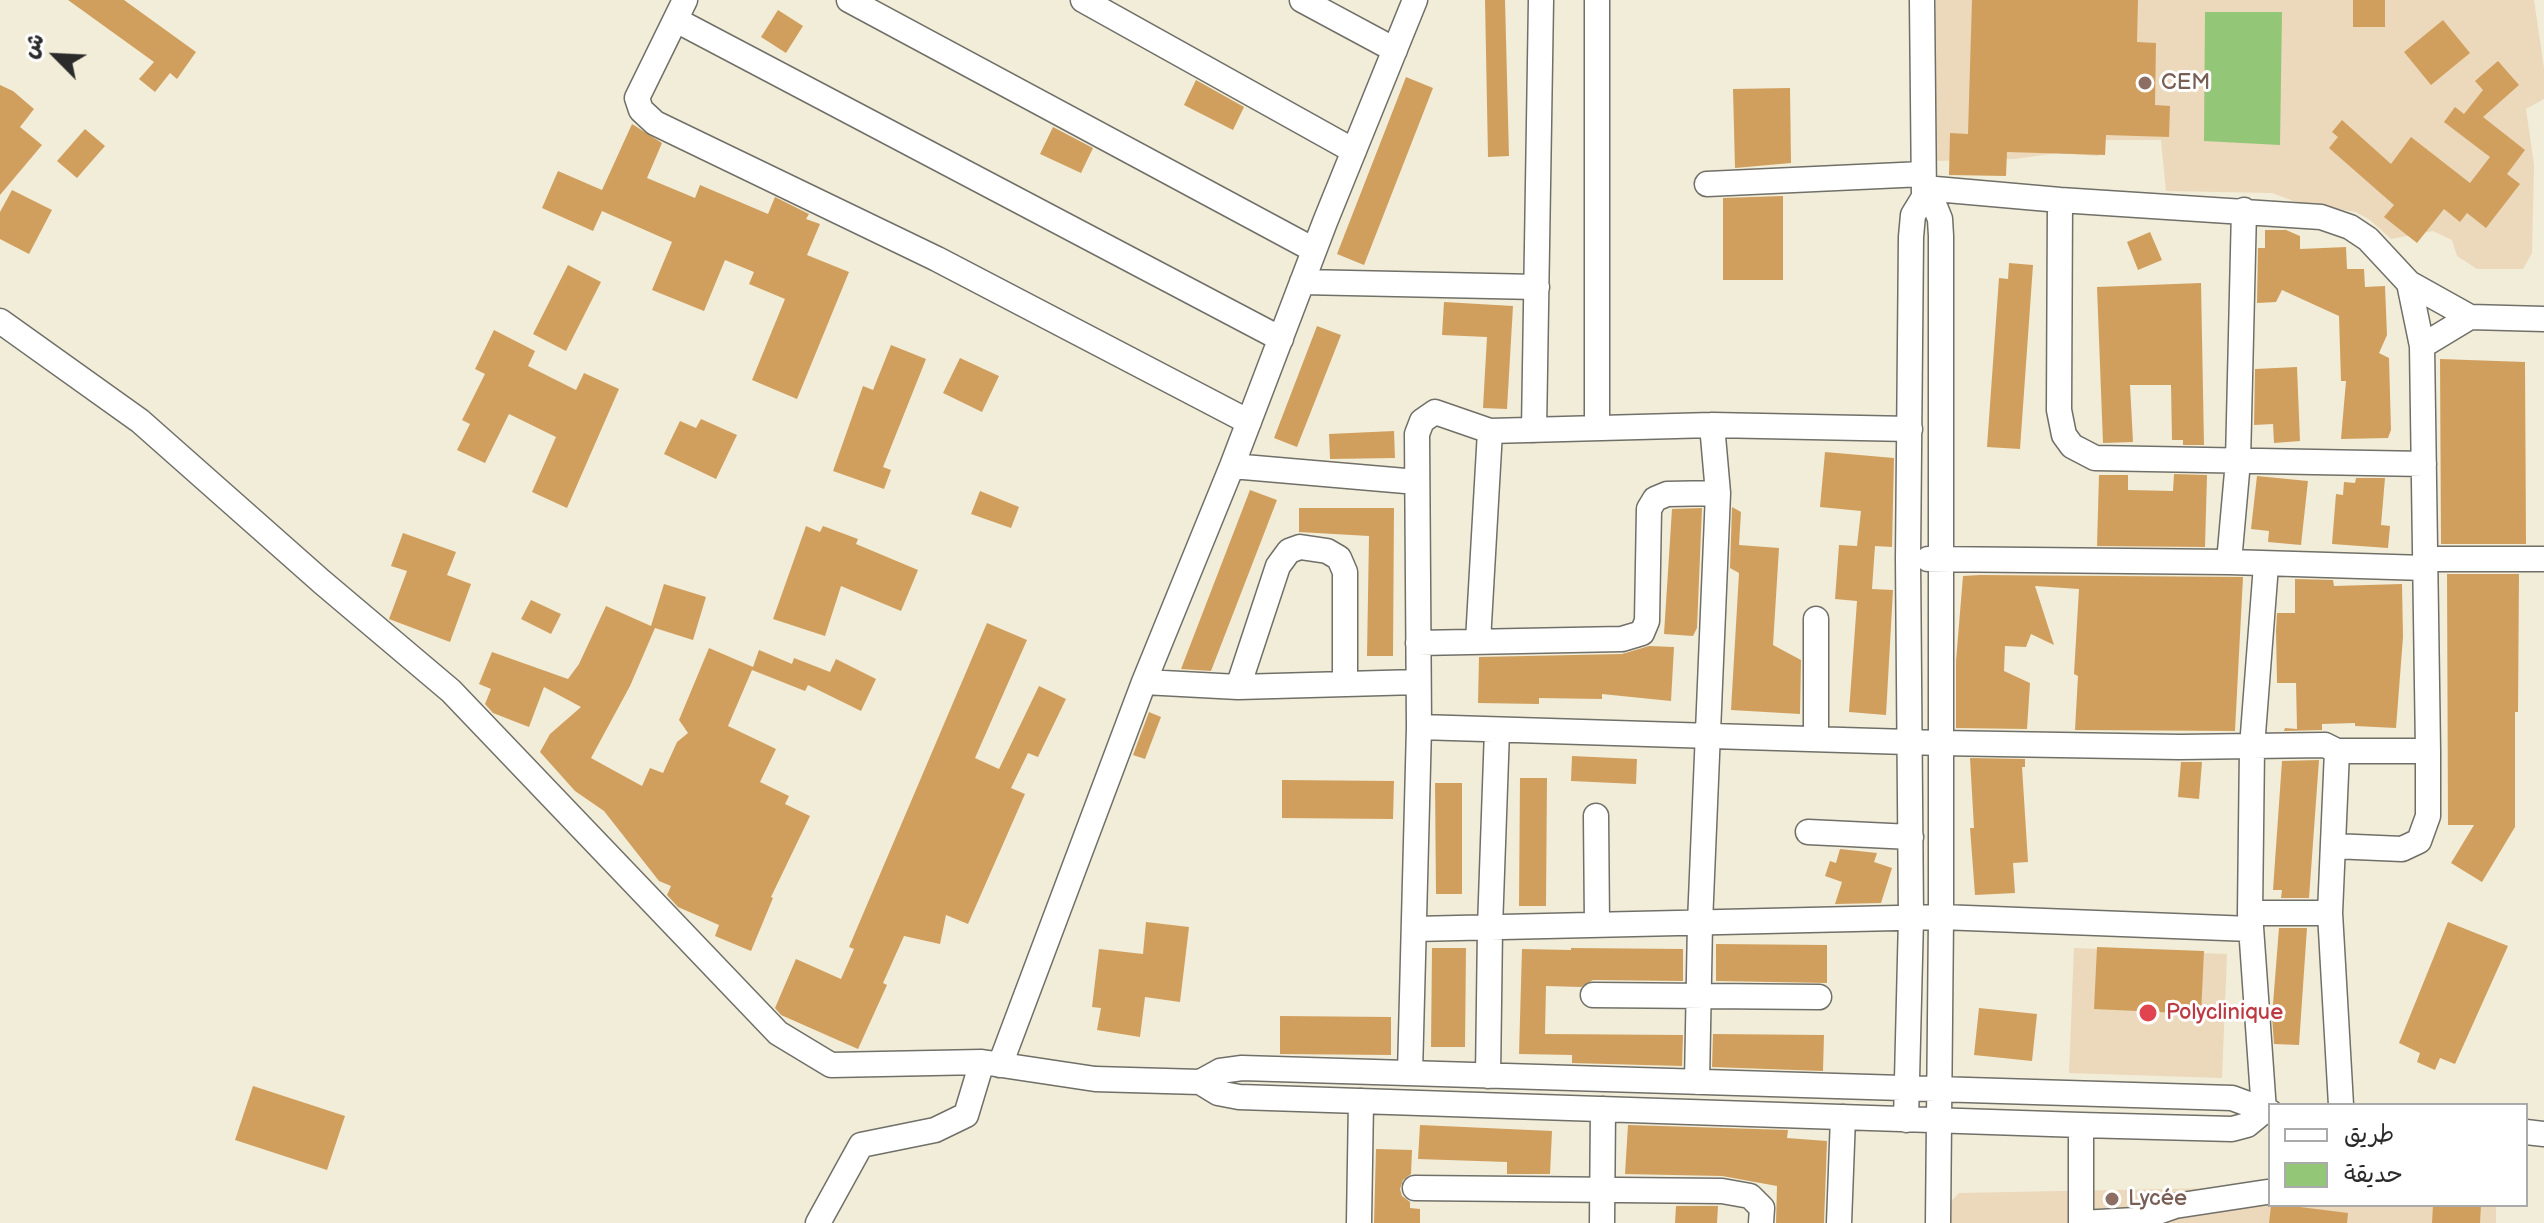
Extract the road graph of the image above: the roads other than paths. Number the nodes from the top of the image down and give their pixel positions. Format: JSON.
{"nodes":[{"id":1,"x":849,"y":0,"type":"edge"},
{"id":2,"x":1083,"y":0,"type":"edge"},
{"id":3,"x":1302,"y":0,"type":"edge"},
{"id":4,"x":1415,"y":0,"type":"edge"},
{"id":5,"x":1541,"y":0,"type":"edge"},
{"id":6,"x":1597,"y":0,"type":"edge"},
{"id":7,"x":1922,"y":0,"type":"edge"},
{"id":8,"x":680,"y":10,"type":"edge"},
{"id":9,"x":1395,"y":50,"type":"junction"},
{"id":10,"x":1354,"y":151,"type":"junction"},
{"id":11,"x":1707,"y":184,"type":"dead end"},
{"id":12,"x":1923,"y":186,"type":"junction"},
{"id":13,"x":2060,"y":200,"type":"junction"},
{"id":14,"x":2244,"y":210,"type":"junction"},
{"id":15,"x":1314,"y":250,"type":"junction"},
{"id":16,"x":1302,"y":282,"type":"junction"},
{"id":17,"x":2409,"y":283,"type":"junction"},
{"id":18,"x":1537,"y":287,"type":"junction"},
{"id":19,"x":2470,"y":317,"type":"junction"},
{"id":20,"x":2544,"y":319,"type":"edge"},
{"id":21,"x":0,"y":321,"type":"edge"},
{"id":22,"x":1281,"y":339,"type":"junction"},
{"id":23,"x":2422,"y":346,"type":"junction"},
{"id":24,"x":1249,"y":422,"type":"junction"},
{"id":25,"x":1712,"y":425,"type":"junction"},
{"id":26,"x":1597,"y":428,"type":"junction"},
{"id":27,"x":1910,"y":429,"type":"junction"},
{"id":28,"x":1534,"y":430,"type":"junction"},
{"id":29,"x":1490,"y":431,"type":"junction"},
{"id":30,"x":2238,"y":461,"type":"junction"},
{"id":31,"x":2424,"y":464,"type":"junction"},
{"id":32,"x":1232,"y":466,"type":"junction"},
{"id":33,"x":1417,"y":482,"type":"junction"},
{"id":34,"x":1718,"y":493,"type":"junction"},
{"id":35,"x":1908,"y":559,"type":"junction"},
{"id":36,"x":1942,"y":559,"type":"junction"},
{"id":37,"x":2544,"y":559,"type":"edge"},
{"id":38,"x":2229,"y":562,"type":"junction"},
{"id":39,"x":2425,"y":564,"type":"junction"},
{"id":40,"x":2266,"y":565,"type":"junction"},
{"id":41,"x":1816,"y":619,"type":"dead end"},
{"id":42,"x":1478,"y":641,"type":"junction"},
{"id":43,"x":1418,"y":643,"type":"junction"},
{"id":44,"x":1144,"y":682,"type":"junction"},
{"id":45,"x":1418,"y":682,"type":"junction"},
{"id":46,"x":1345,"y":684,"type":"junction"},
{"id":47,"x":1238,"y":687,"type":"junction"},
{"id":48,"x":1419,"y":727,"type":"junction"},
{"id":49,"x":1497,"y":730,"type":"junction"},
{"id":50,"x":1709,"y":736,"type":"junction"},
{"id":51,"x":1816,"y":739,"type":"junction"},
{"id":52,"x":1910,"y":742,"type":"junction"},
{"id":53,"x":1940,"y":743,"type":"junction"},
{"id":54,"x":2252,"y":747,"type":"junction"},
{"id":55,"x":2337,"y":751,"type":"junction"},
{"id":56,"x":2428,"y":751,"type":"junction"},
{"id":57,"x":1596,"y":816,"type":"dead end"},
{"id":58,"x":1808,"y":832,"type":"dead end"},
{"id":59,"x":1911,"y":837,"type":"junction"},
{"id":60,"x":2333,"y":846,"type":"junction"},
{"id":61,"x":2330,"y":913,"type":"junction"},
{"id":62,"x":1941,"y":917,"type":"junction"},
{"id":63,"x":1911,"y":918,"type":"junction"},
{"id":64,"x":2251,"y":921,"type":"junction"},
{"id":65,"x":1700,"y":923,"type":"junction"},
{"id":66,"x":1597,"y":925,"type":"junction"},
{"id":67,"x":1490,"y":928,"type":"junction"},
{"id":68,"x":1414,"y":929,"type":"junction"},
{"id":69,"x":1593,"y":995,"type":"dead end"},
{"id":70,"x":1699,"y":996,"type":"junction"},
{"id":71,"x":1819,"y":997,"type":"dead end"},
{"id":72,"x":991,"y":1063,"type":"junction"},
{"id":73,"x":1410,"y":1073,"type":"junction"},
{"id":74,"x":1488,"y":1076,"type":"junction"},
{"id":75,"x":1200,"y":1082,"type":"junction"},
{"id":76,"x":1697,"y":1082,"type":"junction"},
{"id":77,"x":1905,"y":1089,"type":"junction"},
{"id":78,"x":1939,"y":1090,"type":"junction"},
{"id":79,"x":1361,"y":1101,"type":"junction"},
{"id":80,"x":2341,"y":1103,"type":"edge"},
{"id":81,"x":1603,"y":1109,"type":"junction"},
{"id":82,"x":2267,"y":1111,"type":"edge"},
{"id":83,"x":1843,"y":1117,"type":"junction"},
{"id":84,"x":1906,"y":1120,"type":"junction"},
{"id":85,"x":1938,"y":1121,"type":"junction"},
{"id":86,"x":2081,"y":1125,"type":"junction"},
{"id":87,"x":1415,"y":1188,"type":"dead end"},
{"id":88,"x":1602,"y":1192,"type":"junction"},
{"id":89,"x":2267,"y":1192,"type":"dead end"},
{"id":90,"x":2081,"y":1222,"type":"edge"},
{"id":91,"x":818,"y":1223,"type":"edge"},
{"id":92,"x":1359,"y":1223,"type":"edge"},
{"id":93,"x":1602,"y":1223,"type":"edge"},
{"id":94,"x":1761,"y":1223,"type":"edge"},
{"id":95,"x":1839,"y":1223,"type":"edge"},
{"id":96,"x":1938,"y":1223,"type":"edge"}],
"edges":[{"from":1,"to":15,"type":"street"},
{"from":2,"to":10,"type":"street"},
{"from":3,"to":9,"type":"street"},
{"from":4,"to":9,"type":"street"},
{"from":5,"to":18,"type":"street"},
{"from":6,"to":26,"type":"street"},
{"from":7,"to":12,"type":"street"},
{"from":8,"to":22,"type":"street"},
{"from":8,"to":24,"type":"street"},
{"from":9,"to":10,"type":"street"},
{"from":10,"to":15,"type":"street"},
{"from":11,"to":12,"type":"street"},
{"from":12,"to":13,"type":"street"},
{"from":12,"to":27,"type":"street"},
{"from":12,"to":36,"type":"street"},
{"from":13,"to":14,"type":"street"},
{"from":13,"to":30,"type":"street"},
{"from":14,"to":17,"type":"street"},
{"from":14,"to":30,"type":"street"},
{"from":15,"to":16,"type":"street"},
{"from":16,"to":18,"type":"street"},
{"from":16,"to":22,"type":"street"},
{"from":17,"to":19,"type":"street"},
{"from":17,"to":23,"type":"street"},
{"from":18,"to":28,"type":"street"},
{"from":19,"to":20,"type":"street"},
{"from":19,"to":23,"type":"street"},
{"from":21,"to":72,"type":"street"},
{"from":22,"to":24,"type":"street"},
{"from":23,"to":31,"type":"street"},
{"from":24,"to":32,"type":"street"},
{"from":25,"to":26,"type":"street"},
{"from":25,"to":27,"type":"street"},
{"from":25,"to":34,"type":"street"},
{"from":26,"to":28,"type":"street"},
{"from":27,"to":35,"type":"street"},
{"from":28,"to":29,"type":"street"},
{"from":29,"to":33,"type":"street"},
{"from":29,"to":42,"type":"street"},
{"from":30,"to":31,"type":"street"},
{"from":30,"to":38,"type":"street"},
{"from":31,"to":39,"type":"street"},
{"from":32,"to":33,"type":"street"},
{"from":32,"to":44,"type":"street"},
{"from":33,"to":43,"type":"street"},
{"from":34,"to":42,"type":"street"},
{"from":34,"to":50,"type":"street"},
{"from":35,"to":36,"type":"street"},
{"from":35,"to":52,"type":"street"},
{"from":36,"to":38,"type":"street"},
{"from":36,"to":53,"type":"street"},
{"from":37,"to":39,"type":"street"},
{"from":38,"to":40,"type":"street"},
{"from":39,"to":40,"type":"street"},
{"from":39,"to":56,"type":"street"},
{"from":40,"to":54,"type":"street"},
{"from":41,"to":51,"type":"street"},
{"from":42,"to":43,"type":"street"},
{"from":43,"to":45,"type":"street"},
{"from":44,"to":47,"type":"street"},
{"from":44,"to":72,"type":"street"},
{"from":45,"to":46,"type":"street"},
{"from":45,"to":48,"type":"street"},
{"from":46,"to":47,"type":"street"},
{"from":46,"to":47,"type":"street"},
{"from":48,"to":49,"type":"street"},
{"from":48,"to":68,"type":"street"},
{"from":49,"to":50,"type":"street"},
{"from":49,"to":67,"type":"street"},
{"from":50,"to":51,"type":"street"},
{"from":50,"to":65,"type":"street"},
{"from":51,"to":52,"type":"street"},
{"from":52,"to":53,"type":"street"},
{"from":52,"to":59,"type":"street"},
{"from":53,"to":54,"type":"street"},
{"from":53,"to":62,"type":"street"},
{"from":54,"to":55,"type":"street"},
{"from":54,"to":64,"type":"street"},
{"from":55,"to":56,"type":"street"},
{"from":55,"to":60,"type":"street"},
{"from":56,"to":60,"type":"street"},
{"from":57,"to":66,"type":"street"},
{"from":58,"to":59,"type":"street"},
{"from":59,"to":63,"type":"street"},
{"from":60,"to":61,"type":"street"},
{"from":61,"to":64,"type":"street"},
{"from":61,"to":80,"type":"street"},
{"from":62,"to":63,"type":"street"},
{"from":62,"to":64,"type":"street"},
{"from":62,"to":78,"type":"street"},
{"from":63,"to":65,"type":"street"},
{"from":63,"to":77,"type":"street"},
{"from":64,"to":82,"type":"street"},
{"from":65,"to":66,"type":"street"},
{"from":65,"to":70,"type":"street"},
{"from":66,"to":67,"type":"street"},
{"from":67,"to":68,"type":"street"},
{"from":67,"to":74,"type":"street"},
{"from":68,"to":73,"type":"street"},
{"from":69,"to":70,"type":"street"},
{"from":70,"to":71,"type":"street"},
{"from":70,"to":76,"type":"street"},
{"from":72,"to":75,"type":"street"},
{"from":72,"to":91,"type":"street"},
{"from":73,"to":74,"type":"street"},
{"from":73,"to":75,"type":"street"},
{"from":74,"to":76,"type":"street"},
{"from":75,"to":79,"type":"street"},
{"from":76,"to":77,"type":"street"},
{"from":77,"to":78,"type":"street"},
{"from":77,"to":84,"type":"street"},
{"from":78,"to":82,"type":"street"},
{"from":78,"to":85,"type":"street"},
{"from":79,"to":81,"type":"street"},
{"from":79,"to":92,"type":"street"},
{"from":81,"to":83,"type":"street"},
{"from":81,"to":88,"type":"street"},
{"from":82,"to":86,"type":"street"},
{"from":83,"to":84,"type":"street"},
{"from":83,"to":95,"type":"street"},
{"from":84,"to":85,"type":"street"},
{"from":85,"to":86,"type":"street"},
{"from":85,"to":96,"type":"street"},
{"from":86,"to":90,"type":"street"},
{"from":87,"to":88,"type":"street"},
{"from":88,"to":93,"type":"street"},
{"from":88,"to":94,"type":"street"},
{"from":89,"to":90,"type":"street"}]}
